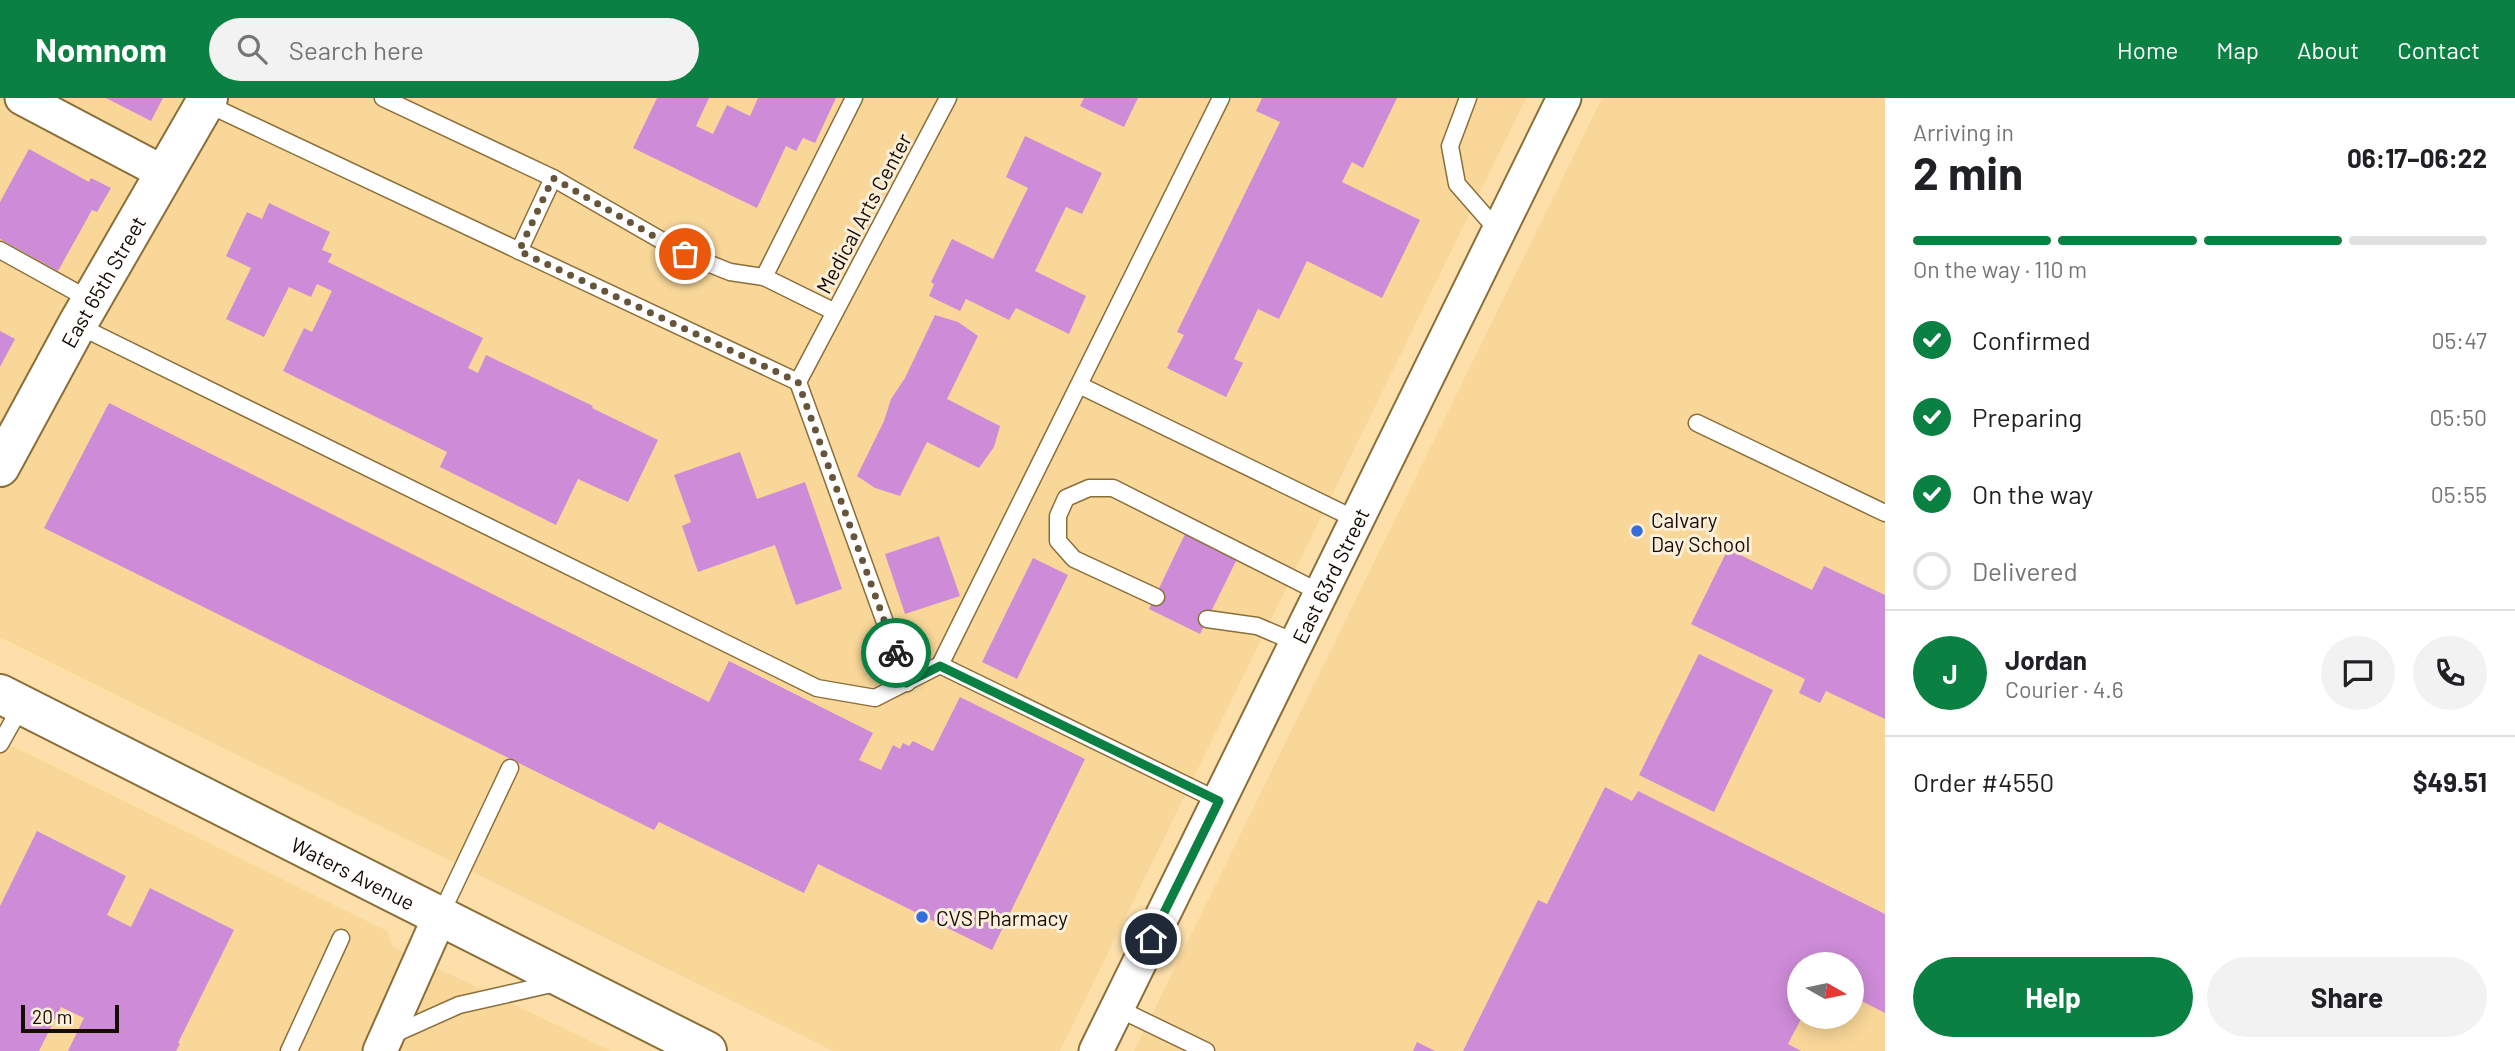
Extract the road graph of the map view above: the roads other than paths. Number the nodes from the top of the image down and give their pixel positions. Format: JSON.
{"nodes":[{"id":1,"x":22,"y":98,"type":"edge"},
{"id":2,"x":383,"y":98,"type":"edge"},
{"id":3,"x":855,"y":98,"type":"edge"},
{"id":4,"x":948,"y":98,"type":"edge"},
{"id":5,"x":1222,"y":98,"type":"edge"},
{"id":6,"x":1468,"y":98,"type":"edge"},
{"id":7,"x":1564,"y":98,"type":"edge"},
{"id":8,"x":207,"y":100,"type":"edge"},
{"id":9,"x":166,"y":174,"type":"junction"},
{"id":10,"x":553,"y":178,"type":"junction"},
{"id":11,"x":1499,"y":232,"type":"junction"},
{"id":12,"x":0,"y":250,"type":"edge"},
{"id":13,"x":519,"y":251,"type":"junction"},
{"id":14,"x":764,"y":277,"type":"junction"},
{"id":15,"x":835,"y":312,"type":"junction"},
{"id":16,"x":84,"y":313,"type":"junction"},
{"id":17,"x":798,"y":382,"type":"junction"},
{"id":18,"x":1079,"y":385,"type":"junction"},
{"id":19,"x":1697,"y":423,"type":"dead end"},
{"id":20,"x":0,"y":467,"type":"edge"},
{"id":21,"x":1885,"y":513,"type":"edge"},
{"id":22,"x":1357,"y":520,"type":"junction"},
{"id":23,"x":1321,"y":593,"type":"junction"},
{"id":24,"x":1156,"y":597,"type":"dead end"},
{"id":25,"x":1207,"y":619,"type":"dead end"},
{"id":26,"x":1297,"y":643,"type":"junction"},
{"id":27,"x":940,"y":666,"type":"junction"},
{"id":28,"x":906,"y":683,"type":"junction"},
{"id":29,"x":11,"y":699,"type":"edge"},
{"id":30,"x":0,"y":744,"type":"edge"},
{"id":31,"x":510,"y":768,"type":"dead end"},
{"id":32,"x":1219,"y":801,"type":"junction"},
{"id":33,"x":440,"y":916,"type":"junction"},
{"id":34,"x":341,"y":938,"type":"dead end"},
{"id":35,"x":569,"y":981,"type":"junction"},
{"id":36,"x":1117,"y":1008,"type":"junction"},
{"id":37,"x":382,"y":1045,"type":"edge"},
{"id":38,"x":289,"y":1051,"type":"edge"},
{"id":39,"x":707,"y":1051,"type":"edge"},
{"id":40,"x":1096,"y":1051,"type":"edge"},
{"id":41,"x":1206,"y":1051,"type":"edge"}],
"edges":[{"from":1,"to":9,"type":"street"},
{"from":2,"to":10,"type":"lane","name":"Medical Arts Center"},
{"from":3,"to":14,"type":"lane"},
{"from":4,"to":15,"type":"lane","name":"Medical Arts Center"},
{"from":5,"to":18,"type":"lane"},
{"from":6,"to":11,"type":"lane"},
{"from":7,"to":11,"type":"street","name":"East 63rd Street"},
{"from":8,"to":9,"type":"main road","name":"East 65th Street"},
{"from":8,"to":13,"type":"lane"},
{"from":9,"to":16,"type":"main road","name":"East 65th Street"},
{"from":10,"to":13,"type":"lane"},
{"from":10,"to":14,"type":"lane","name":"Medical Arts Center"},
{"from":11,"to":22,"type":"street","name":"East 63rd Street"},
{"from":12,"to":16,"type":"lane"},
{"from":13,"to":17,"type":"lane"},
{"from":14,"to":15,"type":"lane","name":"Medical Arts Center"},
{"from":15,"to":17,"type":"lane"},
{"from":16,"to":20,"type":"main road","name":"East 65th Street"},
{"from":16,"to":28,"type":"lane"},
{"from":17,"to":28,"type":"lane"},
{"from":18,"to":22,"type":"lane"},
{"from":18,"to":27,"type":"lane"},
{"from":19,"to":21,"type":"lane"},
{"from":22,"to":23,"type":"street","name":"East 63rd Street"},
{"from":23,"to":24,"type":"lane"},
{"from":23,"to":26,"type":"street","name":"East 63rd Street"},
{"from":25,"to":26,"type":"lane"},
{"from":26,"to":32,"type":"street","name":"East 63rd Street"},
{"from":27,"to":28,"type":"lane"},
{"from":27,"to":32,"type":"lane"},
{"from":29,"to":30,"type":"lane"},
{"from":29,"to":33,"type":"main road","name":"Waters Avenue"},
{"from":31,"to":33,"type":"lane"},
{"from":32,"to":36,"type":"street","name":"East 63rd Street"},
{"from":33,"to":35,"type":"main road","name":"Waters Avenue"},
{"from":33,"to":37,"type":"street"},
{"from":34,"to":38,"type":"lane"},
{"from":35,"to":37,"type":"lane"},
{"from":35,"to":39,"type":"main road","name":"Waters Avenue"},
{"from":36,"to":40,"type":"street","name":"East 63rd Street"},
{"from":36,"to":41,"type":"lane"}]}
